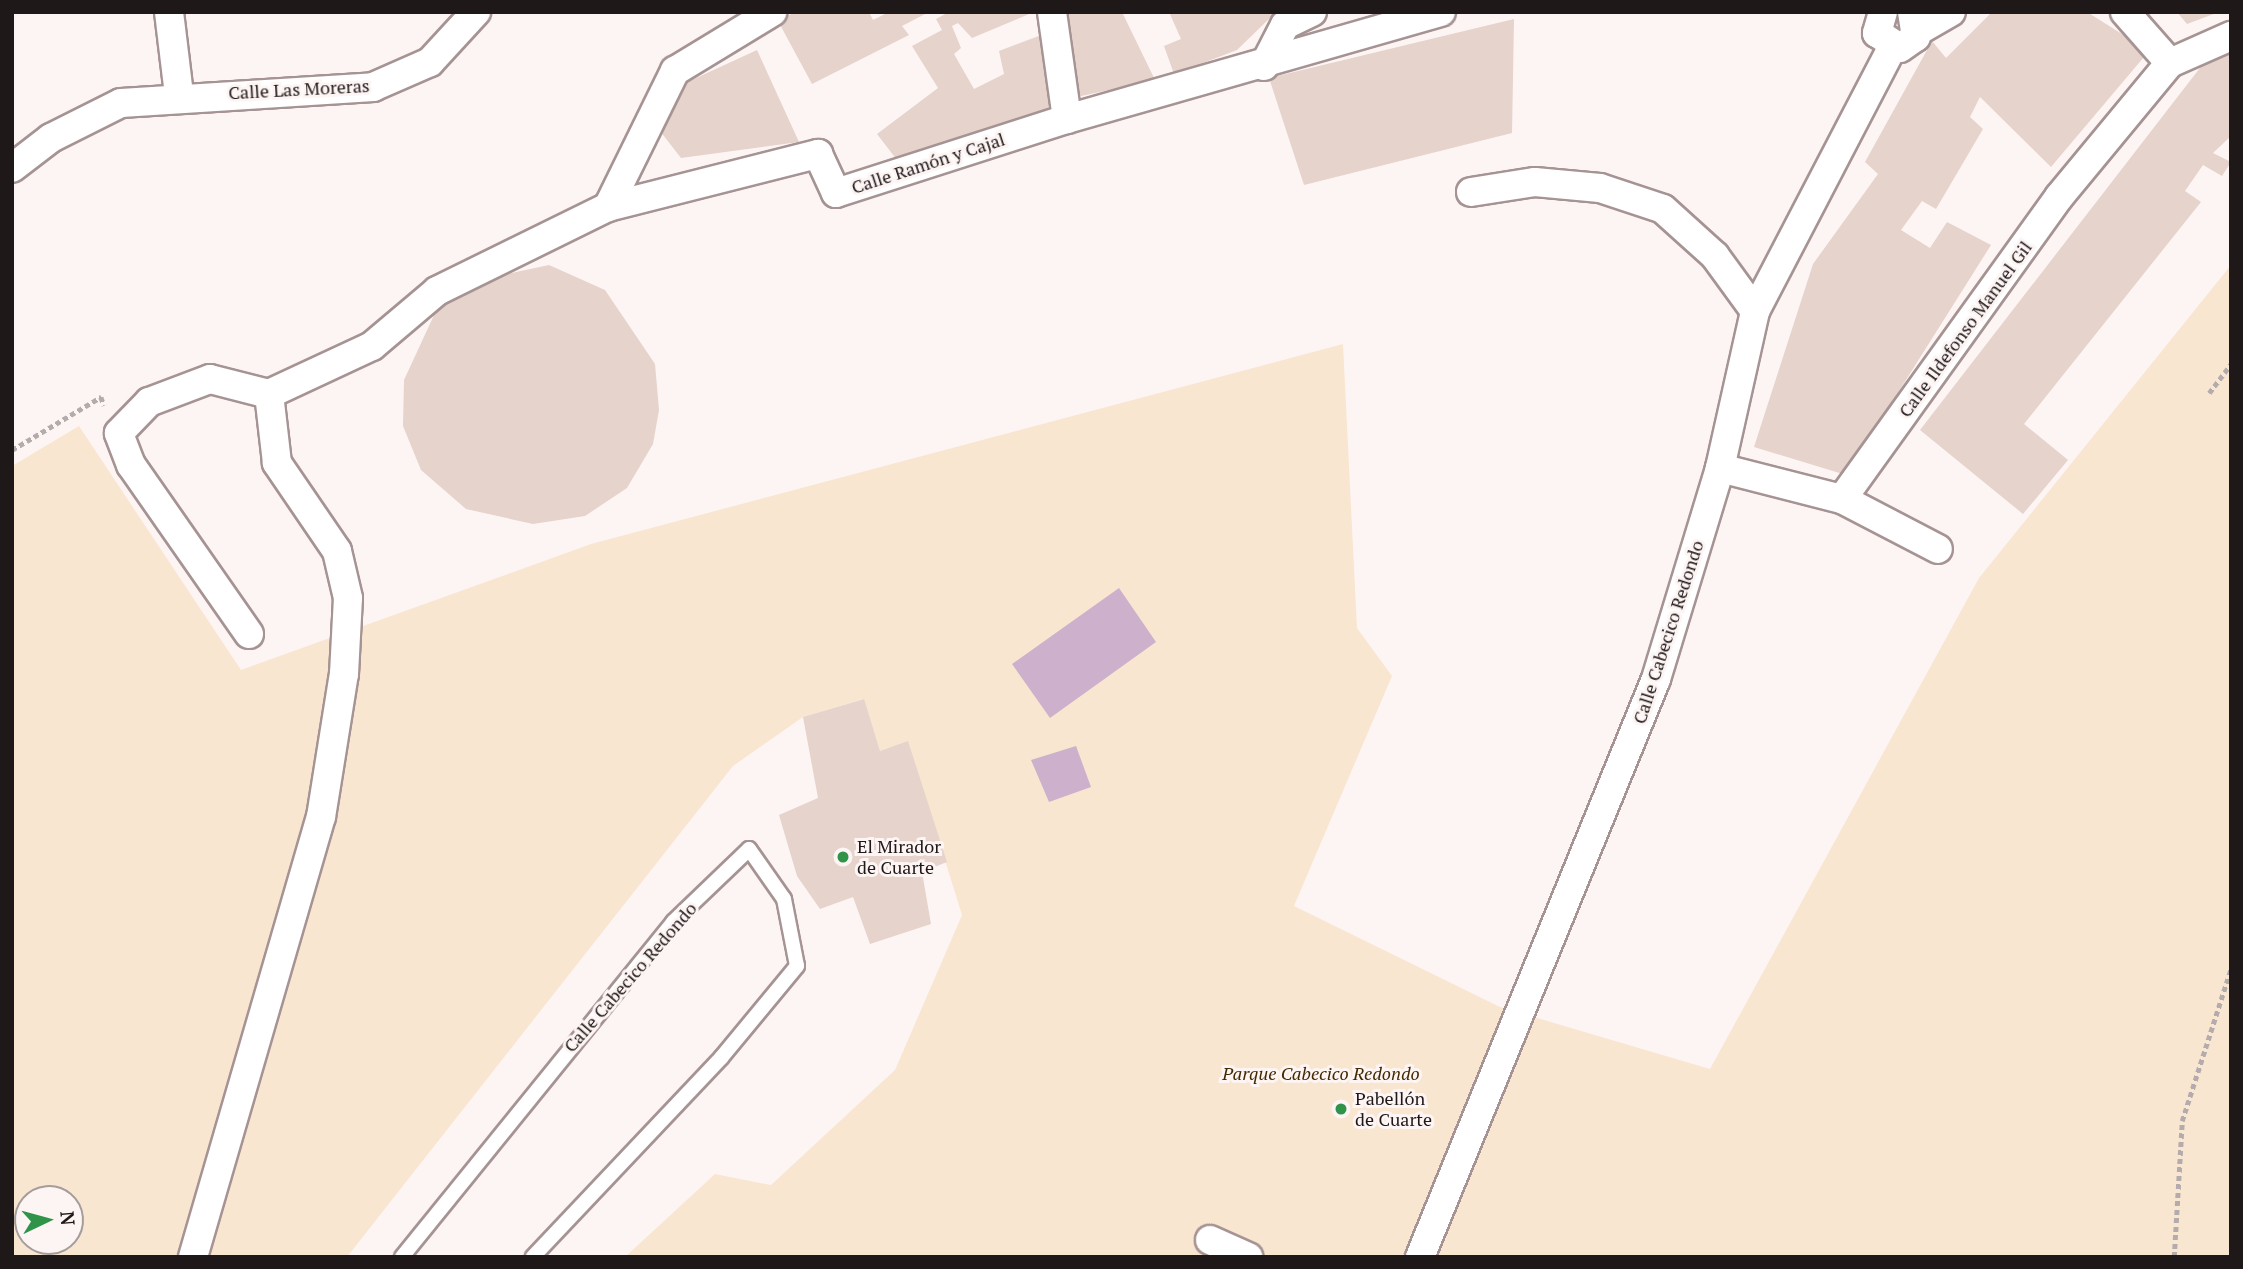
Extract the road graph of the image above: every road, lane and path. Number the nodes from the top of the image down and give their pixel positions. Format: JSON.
{"nodes":[{"id":1,"x":169,"y":12,"type":"edge"},
{"id":2,"x":476,"y":12,"type":"edge"},
{"id":3,"x":772,"y":12,"type":"edge"},
{"id":4,"x":1052,"y":12,"type":"edge"},
{"id":5,"x":1312,"y":12,"type":"edge"},
{"id":6,"x":1441,"y":12,"type":"edge"},
{"id":7,"x":1877,"y":12,"type":"edge"},
{"id":8,"x":1951,"y":12,"type":"edge"},
{"id":9,"x":2125,"y":12,"type":"edge"},
{"id":10,"x":1883,"y":13,"type":"edge"},
{"id":11,"x":1915,"y":22,"type":"edge"},
{"id":12,"x":726,"y":23,"type":"edge"},
{"id":13,"x":2231,"y":36,"type":"edge"},
{"id":14,"x":1892,"y":48,"type":"junction"},
{"id":15,"x":2170,"y":63,"type":"junction"},
{"id":16,"x":1264,"y":66,"type":"junction"},
{"id":17,"x":179,"y":94,"type":"junction"},
{"id":18,"x":1067,"y":118,"type":"junction"},
{"id":19,"x":12,"y":168,"type":"edge"},
{"id":20,"x":1471,"y":192,"type":"dead end"},
{"id":21,"x":608,"y":207,"type":"junction"},
{"id":22,"x":1755,"y":311,"type":"junction"},
{"id":23,"x":2231,"y":364,"type":"edge"},
{"id":24,"x":2209,"y":393,"type":"dead end"},
{"id":25,"x":269,"y":394,"type":"junction"},
{"id":26,"x":119,"y":433,"type":"junction"},
{"id":27,"x":12,"y":450,"type":"edge"},
{"id":28,"x":1720,"y":468,"type":"junction"},
{"id":29,"x":1842,"y":499,"type":"junction"},
{"id":30,"x":1938,"y":550,"type":"dead end"},
{"id":31,"x":249,"y":634,"type":"dead end"},
{"id":32,"x":2231,"y":968,"type":"edge"},
{"id":33,"x":1210,"y":1240,"type":"dead end"},
{"id":34,"x":193,"y":1257,"type":"edge"},
{"id":35,"x":402,"y":1257,"type":"edge"},
{"id":36,"x":533,"y":1257,"type":"edge"},
{"id":37,"x":1248,"y":1257,"type":"edge"},
{"id":38,"x":1420,"y":1257,"type":"edge"},
{"id":39,"x":2174,"y":1257,"type":"edge"}],
"edges":[{"from":1,"to":17,"type":"street"},
{"from":2,"to":17,"type":"street","name":"Calle Las Moreras"},
{"from":3,"to":12,"type":"street"},
{"from":4,"to":18,"type":"street"},
{"from":5,"to":16,"type":"street"},
{"from":6,"to":16,"type":"street","name":"Calle Ramón y Cajal"},
{"from":7,"to":10,"type":"street"},
{"from":8,"to":11,"type":"street"},
{"from":9,"to":15,"type":"street"},
{"from":10,"to":14,"type":"street"},
{"from":11,"to":14,"type":"street","name":"Calle Cabecico Redondo"},
{"from":12,"to":21,"type":"street"},
{"from":13,"to":15,"type":"street"},
{"from":14,"to":22,"type":"street","name":"Calle Cabecico Redondo"},
{"from":15,"to":29,"type":"street","name":"Calle Ildefonso Manuel Gil"},
{"from":16,"to":18,"type":"street","name":"Calle Ramón y Cajal"},
{"from":17,"to":19,"type":"street","name":"Calle Las Moreras"},
{"from":18,"to":21,"type":"street","name":"Calle Ramón y Cajal"},
{"from":20,"to":22,"type":"street"},
{"from":21,"to":25,"type":"street","name":"Calle Ramón y Cajal"},
{"from":22,"to":28,"type":"street","name":"Calle Cabecico Redondo"},
{"from":23,"to":24,"type":"path"},
{"from":25,"to":26,"type":"street"},
{"from":25,"to":34,"type":"street"},
{"from":26,"to":27,"type":"path"},
{"from":26,"to":31,"type":"street"},
{"from":28,"to":29,"type":"street"},
{"from":28,"to":38,"type":"street","name":"Calle Cabecico Redondo"},
{"from":29,"to":30,"type":"street"},
{"from":32,"to":39,"type":"path"},
{"from":33,"to":37,"type":"street"},
{"from":35,"to":36,"type":"lane","name":"Calle Cabecico Redondo"}]}
